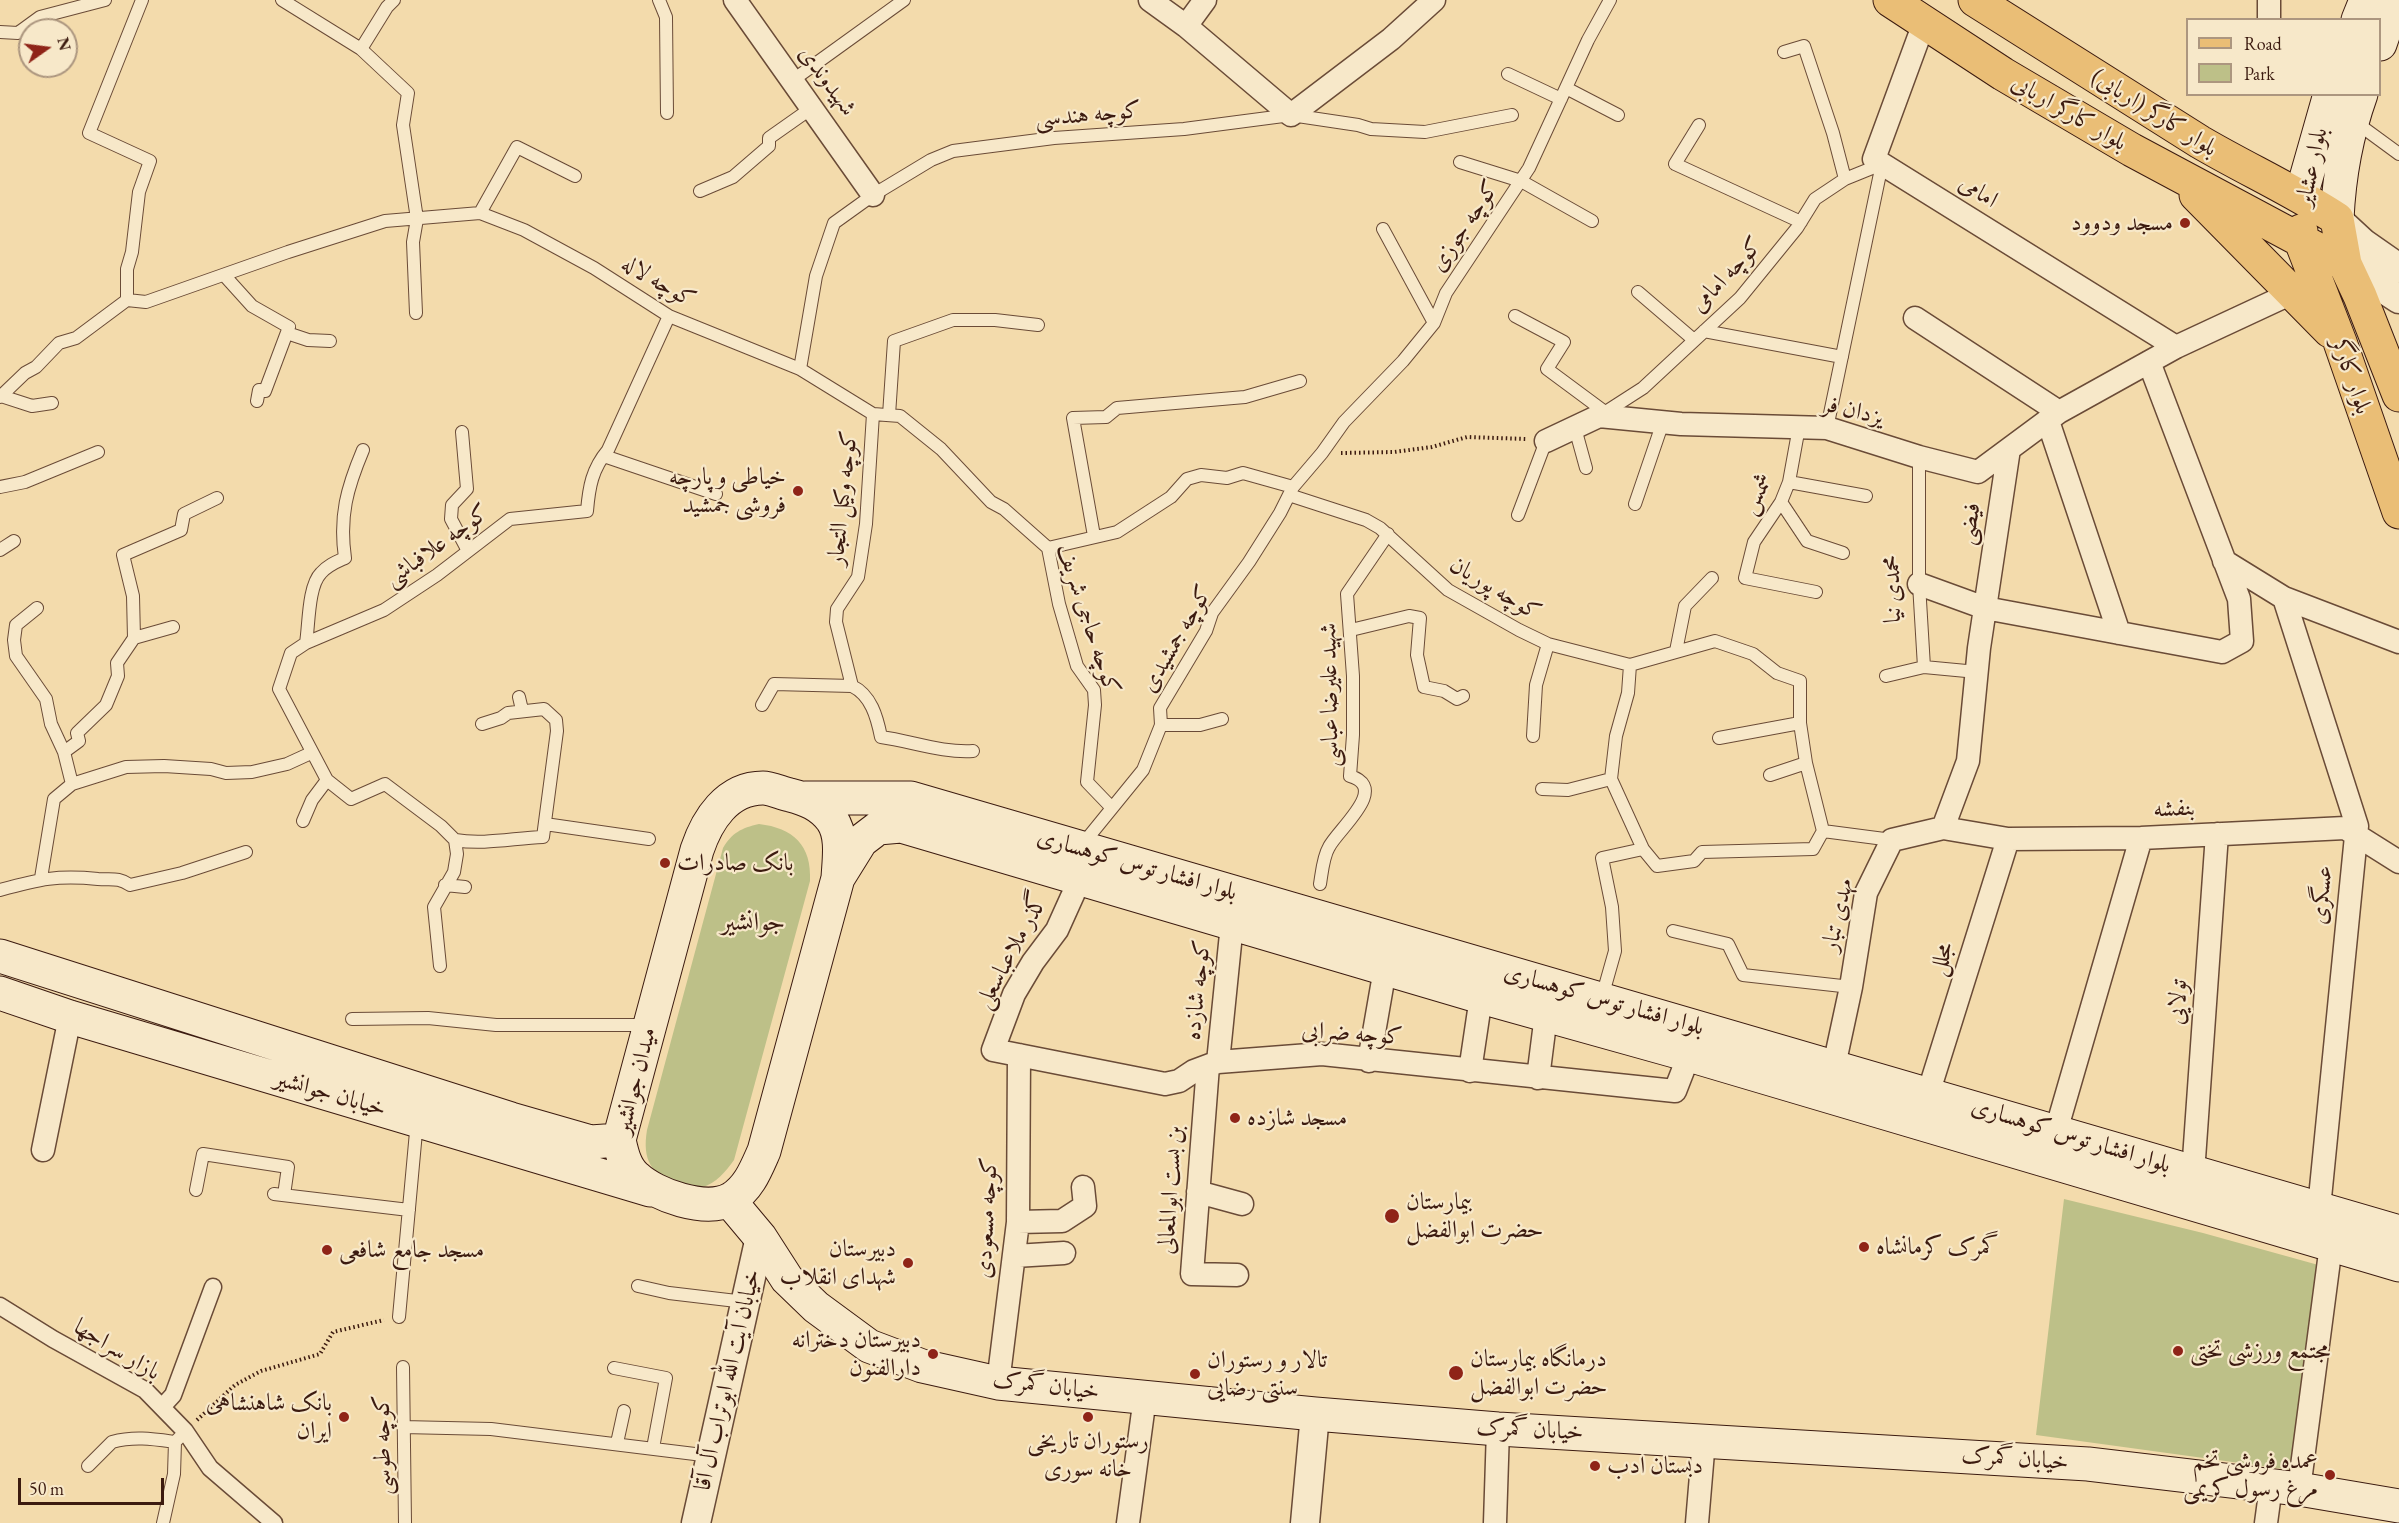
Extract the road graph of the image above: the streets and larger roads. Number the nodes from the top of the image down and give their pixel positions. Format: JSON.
{"nodes":[{"id":1,"x":735,"y":0,"type":"edge"},
{"id":2,"x":1150,"y":0,"type":"edge"},
{"id":3,"x":1204,"y":0,"type":"edge"},
{"id":4,"x":1434,"y":0,"type":"edge"},
{"id":5,"x":1890,"y":0,"type":"edge"},
{"id":6,"x":1974,"y":0,"type":"edge"},
{"id":7,"x":2269,"y":0,"type":"edge"},
{"id":8,"x":2366,"y":0,"type":"edge"},
{"id":9,"x":2395,"y":0,"type":"edge"},
{"id":10,"x":2269,"y":18,"type":"edge"},
{"id":11,"x":2359,"y":18,"type":"edge"},
{"id":12,"x":1924,"y":22,"type":"junction"},
{"id":13,"x":1186,"y":26,"type":"junction"},
{"id":14,"x":2027,"y":35,"type":"junction"},
{"id":15,"x":2381,"y":38,"type":"edge"},
{"id":16,"x":2003,"y":74,"type":"junction"},
{"id":17,"x":2329,"y":96,"type":"edge"},
{"id":18,"x":2357,"y":107,"type":"edge"},
{"id":19,"x":2176,"y":174,"type":"junction"},
{"id":20,"x":873,"y":195,"type":"road end"},
{"id":21,"x":2301,"y":196,"type":"junction"},
{"id":22,"x":2337,"y":219,"type":"junction"},
{"id":23,"x":2301,"y":241,"type":"junction"},
{"id":24,"x":2345,"y":264,"type":"junction"},
{"id":25,"x":2399,"y":268,"type":"edge"},
{"id":26,"x":2292,"y":293,"type":"junction"},
{"id":27,"x":2399,"y":299,"type":"edge"},
{"id":28,"x":1915,"y":318,"type":"dead end"},
{"id":29,"x":2340,"y":342,"type":"junction"},
{"id":30,"x":2176,"y":347,"type":"junction"},
{"id":31,"x":2149,"y":362,"type":"junction"},
{"id":32,"x":2399,"y":395,"type":"edge"},
{"id":33,"x":2053,"y":417,"type":"junction"},
{"id":34,"x":1546,"y":441,"type":"road end"},
{"id":35,"x":2009,"y":449,"type":"junction"},
{"id":36,"x":2399,"y":512,"type":"edge"},
{"id":37,"x":2224,"y":561,"type":"junction"},
{"id":38,"x":1919,"y":584,"type":"road end"},
{"id":39,"x":2284,"y":598,"type":"junction"},
{"id":40,"x":1985,"y":608,"type":"junction"},
{"id":41,"x":2119,"y":633,"type":"junction"},
{"id":42,"x":2399,"y":642,"type":"edge"},
{"id":43,"x":805,"y":798,"type":"junction"},
{"id":44,"x":1943,"y":828,"type":"junction"},
{"id":45,"x":2217,"y":834,"type":"junction"},
{"id":46,"x":2356,"y":834,"type":"junction"},
{"id":47,"x":2141,"y":838,"type":"junction"},
{"id":48,"x":2008,"y":839,"type":"junction"},
{"id":49,"x":2399,"y":862,"type":"edge"},
{"id":50,"x":1079,"y":864,"type":"junction"},
{"id":51,"x":838,"y":878,"type":"junction"},
{"id":52,"x":1232,"y":924,"type":"junction"},
{"id":53,"x":0,"y":956,"type":"edge"},
{"id":54,"x":1385,"y":969,"type":"junction"},
{"id":55,"x":0,"y":993,"type":"edge"},
{"id":56,"x":1481,"y":997,"type":"junction"},
{"id":57,"x":1546,"y":1015,"type":"junction"},
{"id":58,"x":70,"y":1017,"type":"junction"},
{"id":59,"x":993,"y":1050,"type":"joint"},
{"id":60,"x":1019,"y":1055,"type":"junction"},
{"id":61,"x":1689,"y":1055,"type":"junction"},
{"id":62,"x":1370,"y":1061,"type":"junction"},
{"id":63,"x":1213,"y":1064,"type":"junction"},
{"id":64,"x":1834,"y":1066,"type":"junction"},
{"id":65,"x":1470,"y":1071,"type":"junction"},
{"id":66,"x":1538,"y":1078,"type":"junction"},
{"id":67,"x":1928,"y":1094,"type":"junction"},
{"id":68,"x":2056,"y":1131,"type":"junction"},
{"id":69,"x":619,"y":1140,"type":"junction"},
{"id":70,"x":43,"y":1150,"type":"dead end"},
{"id":71,"x":2193,"y":1173,"type":"junction"},
{"id":72,"x":1083,"y":1187,"type":"dead end"},
{"id":73,"x":1198,"y":1192,"type":"junction"},
{"id":74,"x":660,"y":1194,"type":"junction"},
{"id":75,"x":729,"y":1200,"type":"junction"},
{"id":76,"x":1242,"y":1204,"type":"dead end"},
{"id":77,"x":2319,"y":1208,"type":"junction"},
{"id":78,"x":1018,"y":1222,"type":"junction"},
{"id":79,"x":2399,"y":1232,"type":"edge"},
{"id":80,"x":760,"y":1237,"type":"junction"},
{"id":81,"x":2331,"y":1245,"type":"junction"},
{"id":82,"x":1064,"y":1253,"type":"dead end"},
{"id":83,"x":1015,"y":1256,"type":"junction"},
{"id":84,"x":2399,"y":1265,"type":"edge"},
{"id":85,"x":1237,"y":1275,"type":"dead end"},
{"id":86,"x":213,"y":1287,"type":"dead end"},
{"id":87,"x":0,"y":1306,"type":"edge"},
{"id":88,"x":998,"y":1383,"type":"junction"},
{"id":89,"x":1145,"y":1397,"type":"junction"},
{"id":90,"x":162,"y":1407,"type":"junction"},
{"id":91,"x":1315,"y":1414,"type":"junction"},
{"id":92,"x":1498,"y":1429,"type":"junction"},
{"id":93,"x":1704,"y":1440,"type":"junction"},
{"id":94,"x":2285,"y":1488,"type":"junction"},
{"id":95,"x":2399,"y":1506,"type":"edge"},
{"id":96,"x":274,"y":1523,"type":"edge"},
{"id":97,"x":696,"y":1523,"type":"edge"},
{"id":98,"x":1128,"y":1523,"type":"edge"},
{"id":99,"x":1305,"y":1523,"type":"edge"},
{"id":100,"x":1495,"y":1523,"type":"edge"},
{"id":101,"x":1696,"y":1523,"type":"edge"},
{"id":102,"x":2266,"y":1523,"type":"edge"}],
"edges":[{"from":1,"to":20,"type":"street","name":"شهیدوندی"},
{"from":2,"to":13,"type":"street"},
{"from":3,"to":13,"type":"street"},
{"from":4,"to":13,"type":"street"},
{"from":5,"to":12,"type":"main road","name":"بلوار کارگر اربابی"},
{"from":6,"to":14,"type":"main road","name":"بلوار کارگر (اربابی)"},
{"from":7,"to":10,"type":"street"},
{"from":8,"to":11,"type":"main road"},
{"from":9,"to":15,"type":"main road"},
{"from":12,"to":16,"type":"main road","name":"بلوار کارگر اربابی"},
{"from":12,"to":30,"type":"street","name":"امامی"},
{"from":14,"to":16,"type":"main road"},
{"from":14,"to":21,"type":"main road","name":"بلوار کارگر (اربابی)"},
{"from":16,"to":19,"type":"main road","name":"بلوار کارگر اربابی"},
{"from":17,"to":21,"type":"main road","name":"بلوار عشایر"},
{"from":18,"to":22,"type":"main road","name":"بلوار عشایر"},
{"from":19,"to":23,"type":"main road","name":"بلوار کارگر اربابی"},
{"from":19,"to":26,"type":"main road"},
{"from":21,"to":22,"type":"main road","name":"بلوار کارگر (اربابی)"},
{"from":21,"to":23,"type":"main road","name":"بلوار عشایر"},
{"from":22,"to":24,"type":"main road","name":"بلوار کارگر"},
{"from":22,"to":25,"type":"street"},
{"from":23,"to":24,"type":"main road","name":"بلوار کارگر اربابی"},
{"from":23,"to":29,"type":"main road","name":"بلوار کارگر"},
{"from":24,"to":27,"type":"street"},
{"from":24,"to":32,"type":"main road","name":"بلوار کارگر"},
{"from":26,"to":29,"type":"main road"},
{"from":26,"to":30,"type":"street","name":"یزدان فر"},
{"from":28,"to":33,"type":"street"},
{"from":29,"to":36,"type":"main road","name":"بلوار کارگر"},
{"from":30,"to":31,"type":"street","name":"یزدان فر"},
{"from":31,"to":33,"type":"street","name":"یزدان فر"},
{"from":31,"to":37,"type":"street"},
{"from":33,"to":35,"type":"street","name":"یزدان فر"},
{"from":33,"to":41,"type":"street"},
{"from":34,"to":35,"type":"street","name":"یزدان فر"},
{"from":35,"to":40,"type":"street","name":"فیضی"},
{"from":37,"to":39,"type":"street"},
{"from":37,"to":41,"type":"street"},
{"from":38,"to":40,"type":"street"},
{"from":39,"to":42,"type":"street"},
{"from":39,"to":46,"type":"street","name":"عسگری"},
{"from":40,"to":41,"type":"street"},
{"from":40,"to":44,"type":"street"},
{"from":43,"to":50,"type":"main road","name":"بلوار افشار توس کوهساری"},
{"from":43,"to":51,"type":"main road","name":"میدان جوانشیر"},
{"from":43,"to":69,"type":"main road","name":"میدان جوانشیر"},
{"from":44,"to":48,"type":"street","name":"بنفشه"},
{"from":44,"to":64,"type":"street","name":"مهدی تبار"},
{"from":45,"to":46,"type":"street","name":"بنفشه"},
{"from":45,"to":47,"type":"street","name":"بنفشه"},
{"from":45,"to":71,"type":"street","name":"تولایی"},
{"from":46,"to":49,"type":"street","name":"بنفشه"},
{"from":46,"to":77,"type":"street","name":"عسگری"},
{"from":47,"to":48,"type":"street","name":"بنفشه"},
{"from":47,"to":68,"type":"street"},
{"from":48,"to":67,"type":"street","name":"مجلل"},
{"from":50,"to":51,"type":"main road","name":"بلوار افشار توس کوهساری"},
{"from":50,"to":52,"type":"main road","name":"بلوار افشار توس کوهساری"},
{"from":50,"to":59,"type":"street","name":"گذر ملاعباسعلی"},
{"from":50,"to":64,"type":"main road","name":"بلوار افشار توس کوهساری"},
{"from":51,"to":75,"type":"main road","name":"میدان جوانشیر"},
{"from":52,"to":54,"type":"main road","name":"بلوار افشار توس کوهساری"},
{"from":52,"to":63,"type":"street","name":"کوچه شازده"},
{"from":53,"to":69,"type":"main road","name":"خیابان جوانشیر"},
{"from":54,"to":56,"type":"main road","name":"بلوار افشار توس کوهساری"},
{"from":54,"to":62,"type":"street"},
{"from":55,"to":58,"type":"main road","name":"خیابان جوانشیر"},
{"from":56,"to":57,"type":"main road","name":"بلوار افشار توس کوهساری"},
{"from":56,"to":65,"type":"street"},
{"from":57,"to":61,"type":"main road","name":"بلوار افشار توس کوهساری"},
{"from":57,"to":66,"type":"street"},
{"from":58,"to":70,"type":"street"},
{"from":58,"to":74,"type":"main road","name":"خیابان جوانشیر"},
{"from":59,"to":60,"type":"street","name":"کوچه ضرابی"},
{"from":60,"to":63,"type":"street","name":"کوچه ضرابی"},
{"from":60,"to":78,"type":"street","name":"کوچه مسعودی"},
{"from":61,"to":66,"type":"street","name":"کوچه ضرابی"},
{"from":61,"to":81,"type":"main road","name":"بلوار افشار توس کوهساری"},
{"from":62,"to":63,"type":"street","name":"کوچه ضرابی"},
{"from":62,"to":65,"type":"street","name":"کوچه ضرابی"},
{"from":63,"to":73,"type":"street","name":"بن بست ابوالمعالی"},
{"from":64,"to":67,"type":"main road","name":"بلوار افشار توس کوهساری"},
{"from":65,"to":66,"type":"street","name":"کوچه ضرابی"},
{"from":67,"to":68,"type":"main road","name":"بلوار افشار توس کوهساری"},
{"from":68,"to":71,"type":"main road","name":"بلوار افشار توس کوهساری"},
{"from":69,"to":74,"type":"main road","name":"میدان جوانشیر"},
{"from":71,"to":77,"type":"main road","name":"بلوار افشار توس کوهساری"},
{"from":72,"to":78,"type":"street"},
{"from":73,"to":76,"type":"street"},
{"from":73,"to":85,"type":"street","name":"بن بست ابوالمعالی"},
{"from":74,"to":75,"type":"main road","name":"میدان جوانشیر"},
{"from":75,"to":80,"type":"main road","name":"خیابان گمرک"},
{"from":77,"to":79,"type":"main road","name":"بلوار افشار توس کوهساری"},
{"from":78,"to":83,"type":"street","name":"کوچه مسعودی"},
{"from":80,"to":88,"type":"main road","name":"خیابان گمرک"},
{"from":80,"to":97,"type":"street","name":"خیابان آیت الله ابوتراب آل آقا"},
{"from":81,"to":84,"type":"main road","name":"بلوار افشار توس کوهساری"},
{"from":81,"to":94,"type":"street"},
{"from":82,"to":83,"type":"street"},
{"from":83,"to":88,"type":"street","name":"کوچه مسعودی"},
{"from":86,"to":90,"type":"street"},
{"from":87,"to":90,"type":"street","name":"بازار سراجها"},
{"from":88,"to":89,"type":"main road","name":"خیابان گمرک"},
{"from":89,"to":91,"type":"main road","name":"خیابان گمرک"},
{"from":89,"to":98,"type":"street"},
{"from":90,"to":96,"type":"street","name":"بازار سراجها"},
{"from":91,"to":92,"type":"main road","name":"خیابان گمرک"},
{"from":91,"to":99,"type":"street"},
{"from":92,"to":93,"type":"main road","name":"خیابان گمرک"},
{"from":92,"to":100,"type":"street"},
{"from":93,"to":94,"type":"main road","name":"خیابان گمرک"},
{"from":93,"to":101,"type":"street"},
{"from":94,"to":95,"type":"main road","name":"خیابان گمرک"},
{"from":94,"to":102,"type":"street"}]}
